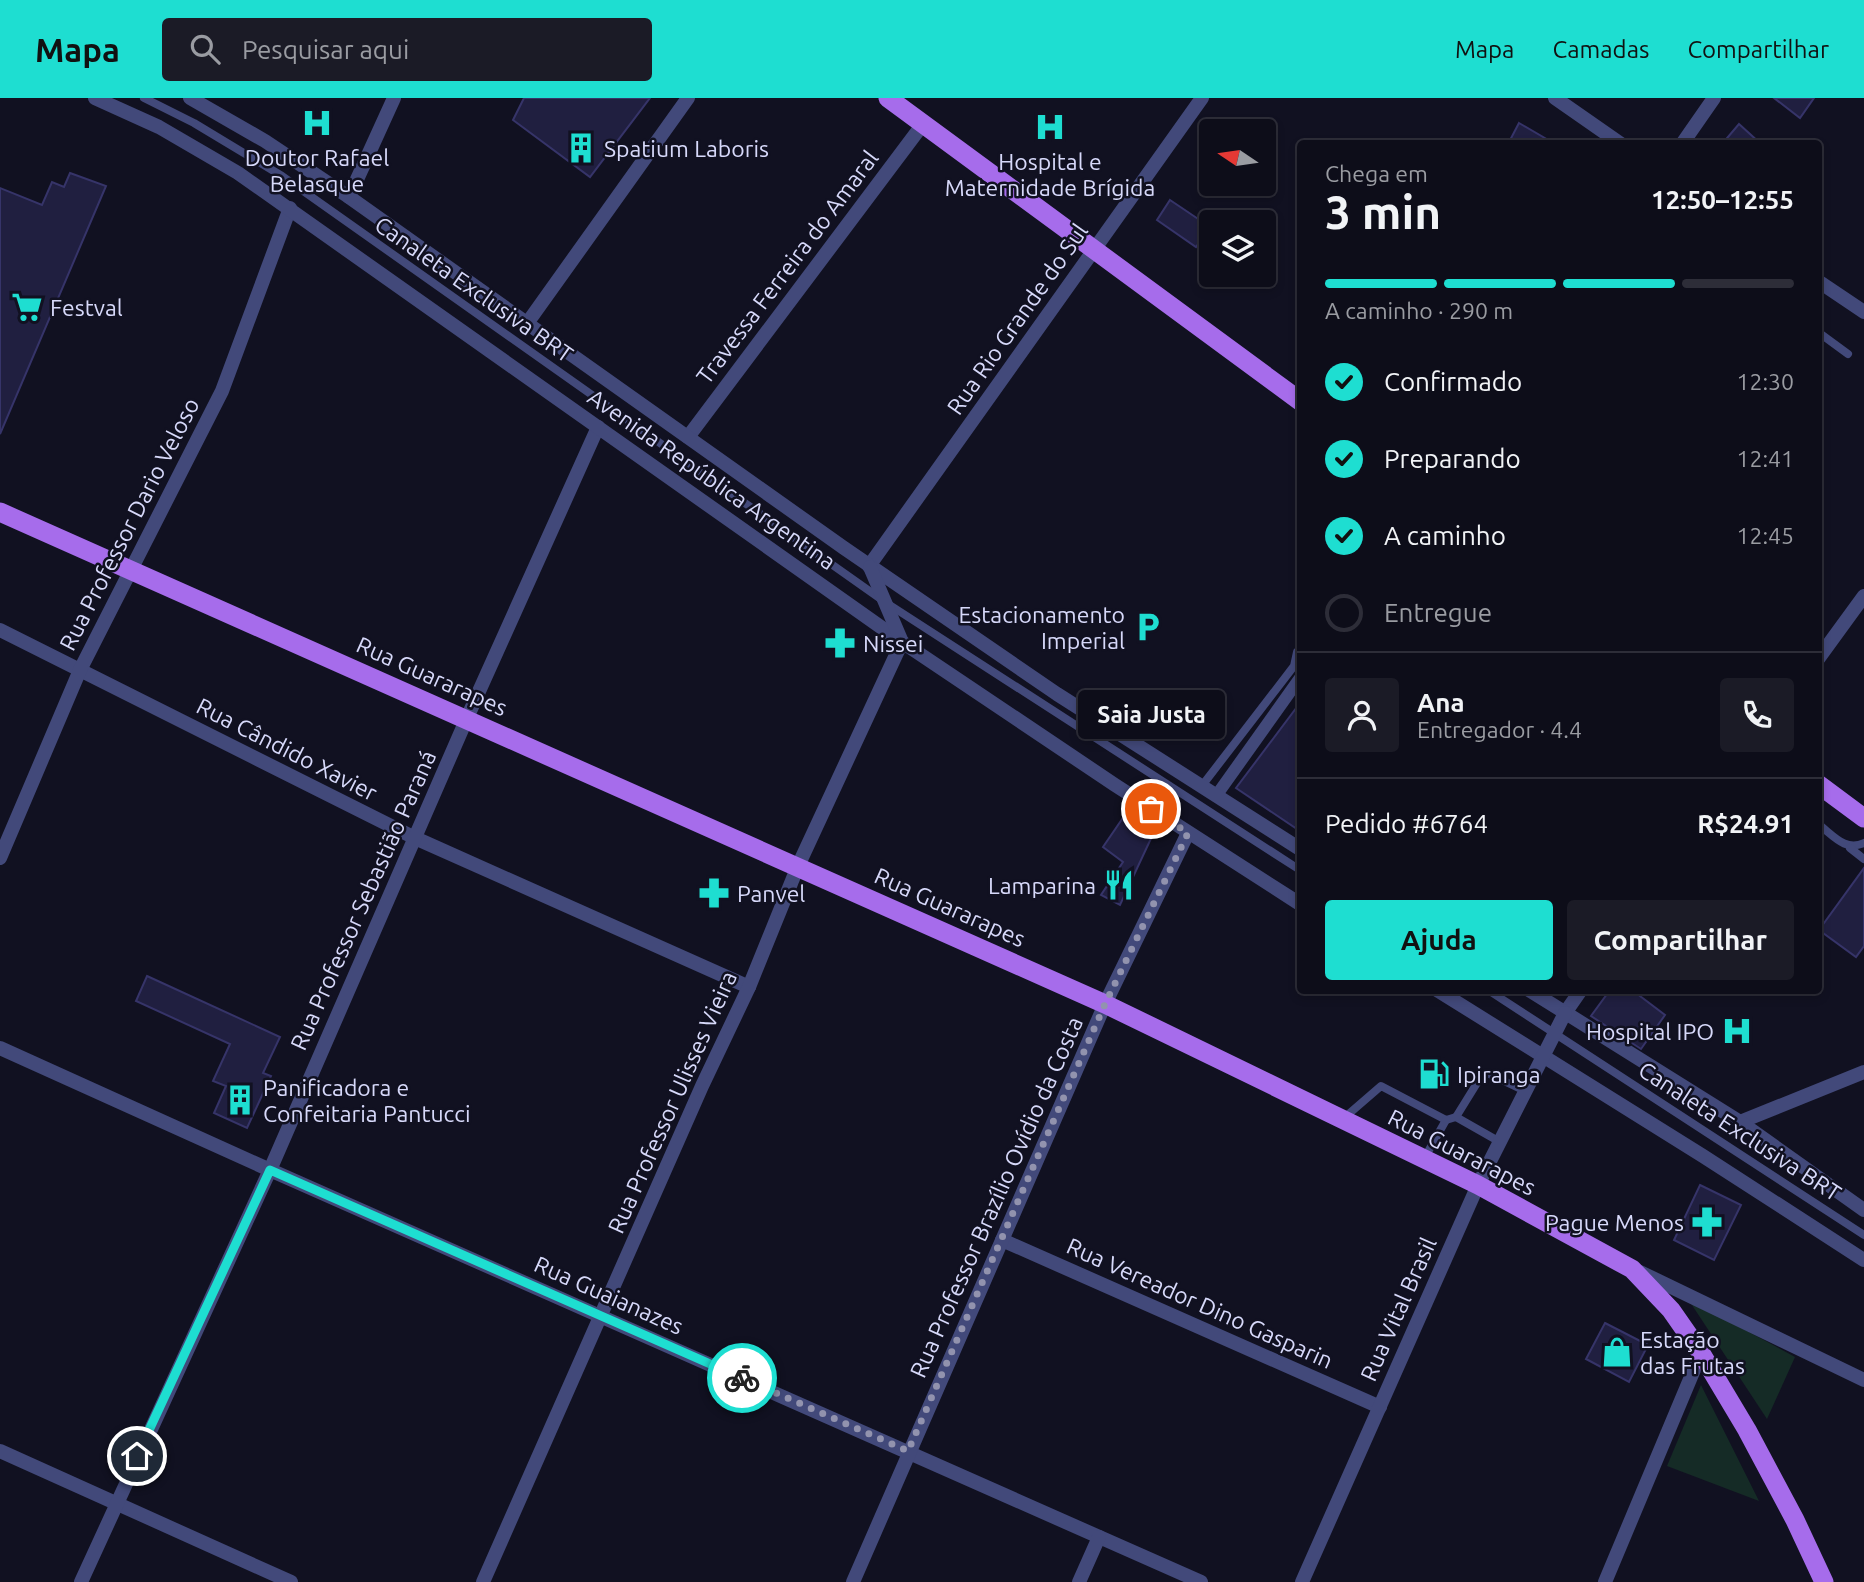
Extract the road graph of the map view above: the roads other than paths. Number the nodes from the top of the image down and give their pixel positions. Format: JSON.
{"nodes":[{"id":1,"x":95,"y":98,"type":"edge"},
{"id":2,"x":144,"y":98,"type":"edge"},
{"id":3,"x":190,"y":98,"type":"edge"},
{"id":4,"x":394,"y":98,"type":"edge"},
{"id":5,"x":688,"y":98,"type":"edge"},
{"id":6,"x":888,"y":98,"type":"edge"},
{"id":7,"x":1202,"y":98,"type":"edge"},
{"id":8,"x":1555,"y":98,"type":"edge"},
{"id":9,"x":1714,"y":98,"type":"edge"},
{"id":10,"x":923,"y":124,"type":"junction"},
{"id":11,"x":1615,"y":140,"type":"edge"},
{"id":12,"x":1685,"y":140,"type":"edge"},
{"id":13,"x":349,"y":197,"type":"junction"},
{"id":14,"x":290,"y":208,"type":"junction"},
{"id":15,"x":1094,"y":250,"type":"junction"},
{"id":16,"x":1822,"y":284,"type":"edge"},
{"id":17,"x":1864,"y":312,"type":"edge"},
{"id":18,"x":528,"y":322,"type":"junction"},
{"id":19,"x":1822,"y":335,"type":"edge"},
{"id":20,"x":1848,"y":355,"type":"dead end"},
{"id":21,"x":1297,"y":399,"type":"edge"},
{"id":22,"x":598,"y":427,"type":"junction"},
{"id":23,"x":688,"y":437,"type":"junction"},
{"id":24,"x":0,"y":512,"type":"edge"},
{"id":25,"x":869,"y":566,"type":"junction"},
{"id":26,"x":133,"y":570,"type":"junction"},
{"id":27,"x":1864,"y":596,"type":"edge"},
{"id":28,"x":885,"y":603,"type":"junction"},
{"id":29,"x":0,"y":631,"type":"edge"},
{"id":30,"x":902,"y":642,"type":"junction"},
{"id":31,"x":1297,"y":652,"type":"dead end"},
{"id":32,"x":1822,"y":654,"type":"edge"},
{"id":33,"x":80,"y":670,"type":"junction"},
{"id":34,"x":1297,"y":682,"type":"edge"},
{"id":35,"x":467,"y":718,"type":"junction"},
{"id":36,"x":1201,"y":787,"type":"junction"},
{"id":37,"x":1822,"y":787,"type":"edge"},
{"id":38,"x":1216,"y":796,"type":"junction"},
{"id":39,"x":1864,"y":818,"type":"edge"},
{"id":40,"x":1822,"y":828,"type":"edge"},
{"id":41,"x":1188,"y":833,"type":"junction"},
{"id":42,"x":415,"y":838,"type":"junction"},
{"id":43,"x":1864,"y":844,"type":"edge"},
{"id":44,"x":1297,"y":847,"type":"edge"},
{"id":45,"x":1849,"y":847,"type":"junction"},
{"id":46,"x":0,"y":858,"type":"edge"},
{"id":47,"x":1864,"y":859,"type":"edge"},
{"id":48,"x":798,"y":866,"type":"junction"},
{"id":49,"x":1297,"y":868,"type":"edge"},
{"id":50,"x":1297,"y":902,"type":"edge"},
{"id":51,"x":749,"y":986,"type":"junction"},
{"id":52,"x":1443,"y":994,"type":"edge"},
{"id":53,"x":1494,"y":994,"type":"edge"},
{"id":54,"x":1535,"y":994,"type":"edge"},
{"id":55,"x":1578,"y":994,"type":"edge"},
{"id":56,"x":1105,"y":1004,"type":"junction"},
{"id":57,"x":1565,"y":1013,"type":"junction"},
{"id":58,"x":1555,"y":1033,"type":"junction"},
{"id":59,"x":0,"y":1048,"type":"edge"},
{"id":60,"x":1542,"y":1057,"type":"junction"},
{"id":61,"x":1864,"y":1072,"type":"edge"},
{"id":62,"x":1525,"y":1091,"type":"junction"},
{"id":63,"x":1456,"y":1117,"type":"junction"},
{"id":64,"x":1342,"y":1120,"type":"junction"},
{"id":65,"x":1446,"y":1120,"type":"junction"},
{"id":66,"x":1740,"y":1122,"type":"junction"},
{"id":67,"x":1500,"y":1142,"type":"junction"},
{"id":68,"x":1424,"y":1159,"type":"junction"},
{"id":69,"x":270,"y":1170,"type":"junction"},
{"id":70,"x":1478,"y":1185,"type":"junction"},
{"id":71,"x":1864,"y":1210,"type":"edge"},
{"id":72,"x":1864,"y":1235,"type":"edge"},
{"id":73,"x":1002,"y":1240,"type":"junction"},
{"id":74,"x":1864,"y":1260,"type":"edge"},
{"id":75,"x":1632,"y":1269,"type":"junction"},
{"id":76,"x":602,"y":1317,"type":"junction"},
{"id":77,"x":1701,"y":1353,"type":"junction"},
{"id":78,"x":1864,"y":1380,"type":"edge"},
{"id":79,"x":1380,"y":1407,"type":"junction"},
{"id":80,"x":0,"y":1451,"type":"edge"},
{"id":81,"x":908,"y":1451,"type":"junction"},
{"id":82,"x":115,"y":1504,"type":"junction"},
{"id":83,"x":1099,"y":1537,"type":"junction"},
{"id":84,"x":81,"y":1582,"type":"edge"},
{"id":85,"x":291,"y":1582,"type":"edge"},
{"id":86,"x":483,"y":1582,"type":"edge"},
{"id":87,"x":853,"y":1582,"type":"edge"},
{"id":88,"x":1079,"y":1582,"type":"edge"},
{"id":89,"x":1201,"y":1582,"type":"edge"},
{"id":90,"x":1302,"y":1582,"type":"edge"},
{"id":91,"x":1605,"y":1582,"type":"edge"},
{"id":92,"x":1824,"y":1582,"type":"edge"}],
"edges":[{"from":1,"to":14,"type":"street","name":"Avenida República Argentina"},
{"from":2,"to":28,"type":"lane","name":"Canaleta Exclusiva BRT"},
{"from":3,"to":13,"type":"street","name":"Avenida República Argentina"},
{"from":4,"to":13,"type":"street"},
{"from":5,"to":18,"type":"street"},
{"from":6,"to":10,"type":"main road"},
{"from":7,"to":15,"type":"street","name":"Rua Rio Grande do Sul"},
{"from":8,"to":11,"type":"street"},
{"from":9,"to":12,"type":"street"},
{"from":10,"to":15,"type":"main road"},
{"from":10,"to":23,"type":"street","name":"Travessa Ferreira do Amaral"},
{"from":13,"to":18,"type":"street","name":"Avenida República Argentina"},
{"from":14,"to":22,"type":"street","name":"Avenida República Argentina"},
{"from":14,"to":26,"type":"street","name":"Rua Professor Dario Veloso"},
{"from":15,"to":21,"type":"main road"},
{"from":15,"to":25,"type":"street","name":"Rua Rio Grande do Sul"},
{"from":16,"to":17,"type":"street"},
{"from":18,"to":23,"type":"street","name":"Avenida República Argentina"},
{"from":19,"to":20,"type":"lane"},
{"from":22,"to":30,"type":"street","name":"Avenida República Argentina"},
{"from":22,"to":35,"type":"street","name":"Rua Professor Sebastião Paraná"},
{"from":23,"to":25,"type":"street","name":"Avenida República Argentina"},
{"from":24,"to":26,"type":"main road","name":"Rua Guararapes"},
{"from":25,"to":28,"type":"street"},
{"from":25,"to":36,"type":"street","name":"Avenida República Argentina"},
{"from":26,"to":33,"type":"street","name":"Rua Professor Dario Veloso"},
{"from":26,"to":35,"type":"main road","name":"Rua Guararapes"},
{"from":27,"to":32,"type":"street"},
{"from":28,"to":30,"type":"street"},
{"from":28,"to":49,"type":"lane","name":"Canaleta Exclusiva BRT"},
{"from":29,"to":33,"type":"street","name":"Rua Cândido Xavier"},
{"from":30,"to":41,"type":"street","name":"Avenida República Argentina"},
{"from":30,"to":48,"type":"street","name":"Rua Professor Ulisses Vieira"},
{"from":31,"to":36,"type":"lane"},
{"from":33,"to":42,"type":"street","name":"Rua Cândido Xavier"},
{"from":33,"to":46,"type":"street","name":"Rua Professor Dario Veloso"},
{"from":34,"to":38,"type":"street"},
{"from":35,"to":42,"type":"street","name":"Rua Professor Sebastião Paraná"},
{"from":35,"to":48,"type":"main road","name":"Rua Guararapes"},
{"from":36,"to":38,"type":"street","name":"Avenida República Argentina"},
{"from":37,"to":39,"type":"main road"},
{"from":38,"to":44,"type":"street","name":"Avenida República Argentina"},
{"from":40,"to":45,"type":"lane"},
{"from":41,"to":50,"type":"street","name":"Avenida República Argentina"},
{"from":41,"to":56,"type":"street","name":"Rua Professor Brazílio Ovídio da Costa"},
{"from":42,"to":51,"type":"street","name":"Rua Cândido Xavier"},
{"from":42,"to":69,"type":"street","name":"Rua Professor Sebastião Paraná"},
{"from":43,"to":45,"type":"lane"},
{"from":45,"to":47,"type":"lane"},
{"from":48,"to":51,"type":"street","name":"Rua Professor Ulisses Vieira"},
{"from":48,"to":56,"type":"main road","name":"Rua Guararapes"},
{"from":51,"to":76,"type":"street","name":"Rua Professor Ulisses Vieira"},
{"from":52,"to":60,"type":"street"},
{"from":53,"to":58,"type":"lane","name":"Canaleta Exclusiva BRT"},
{"from":54,"to":57,"type":"street"},
{"from":55,"to":57,"type":"street","name":"Rua Vital Brasil"},
{"from":56,"to":64,"type":"main road","name":"Rua Guararapes"},
{"from":56,"to":73,"type":"street","name":"Rua Professor Brazílio Ovídio da Costa"},
{"from":57,"to":58,"type":"street","name":"Rua Vital Brasil"},
{"from":57,"to":66,"type":"street"},
{"from":58,"to":60,"type":"street","name":"Rua Vital Brasil"},
{"from":58,"to":72,"type":"lane","name":"Canaleta Exclusiva BRT"},
{"from":59,"to":69,"type":"street","name":"Rua Guaianazes"},
{"from":60,"to":62,"type":"street","name":"Rua Vital Brasil"},
{"from":60,"to":74,"type":"street"},
{"from":61,"to":66,"type":"street"},
{"from":62,"to":63,"type":"lane"},
{"from":62,"to":67,"type":"street","name":"Rua Vital Brasil"},
{"from":63,"to":65,"type":"lane"},
{"from":63,"to":67,"type":"lane"},
{"from":64,"to":65,"type":"lane"},
{"from":64,"to":68,"type":"main road","name":"Rua Guararapes"},
{"from":65,"to":68,"type":"lane"},
{"from":66,"to":71,"type":"street"},
{"from":67,"to":70,"type":"street","name":"Rua Vital Brasil"},
{"from":68,"to":70,"type":"main road","name":"Rua Guararapes"},
{"from":69,"to":76,"type":"street","name":"Rua Guaianazes"},
{"from":69,"to":82,"type":"street","name":"Rua Professor Sebastião Paraná"},
{"from":70,"to":75,"type":"main road","name":"Rua Guararapes"},
{"from":70,"to":79,"type":"street","name":"Rua Vital Brasil"},
{"from":73,"to":79,"type":"street","name":"Rua Vereador Dino Gasparin"},
{"from":73,"to":81,"type":"street","name":"Rua Professor Brazílio Ovídio da Costa"},
{"from":75,"to":77,"type":"main road"},
{"from":75,"to":78,"type":"street","name":"Rua Guararapes"},
{"from":76,"to":81,"type":"street","name":"Rua Guaianazes"},
{"from":76,"to":86,"type":"street","name":"Rua Professor Ulisses Vieira"},
{"from":77,"to":91,"type":"street"},
{"from":77,"to":92,"type":"main road"},
{"from":79,"to":90,"type":"street","name":"Rua Vital Brasil"},
{"from":80,"to":82,"type":"street"},
{"from":81,"to":83,"type":"street","name":"Rua Guaianazes"},
{"from":81,"to":87,"type":"street","name":"Rua Professor Brazílio Ovídio da Costa"},
{"from":82,"to":84,"type":"street","name":"Rua Professor Sebastião Paraná"},
{"from":82,"to":85,"type":"street"},
{"from":83,"to":88,"type":"street"},
{"from":83,"to":89,"type":"street","name":"Rua Guaianazes"}]}
